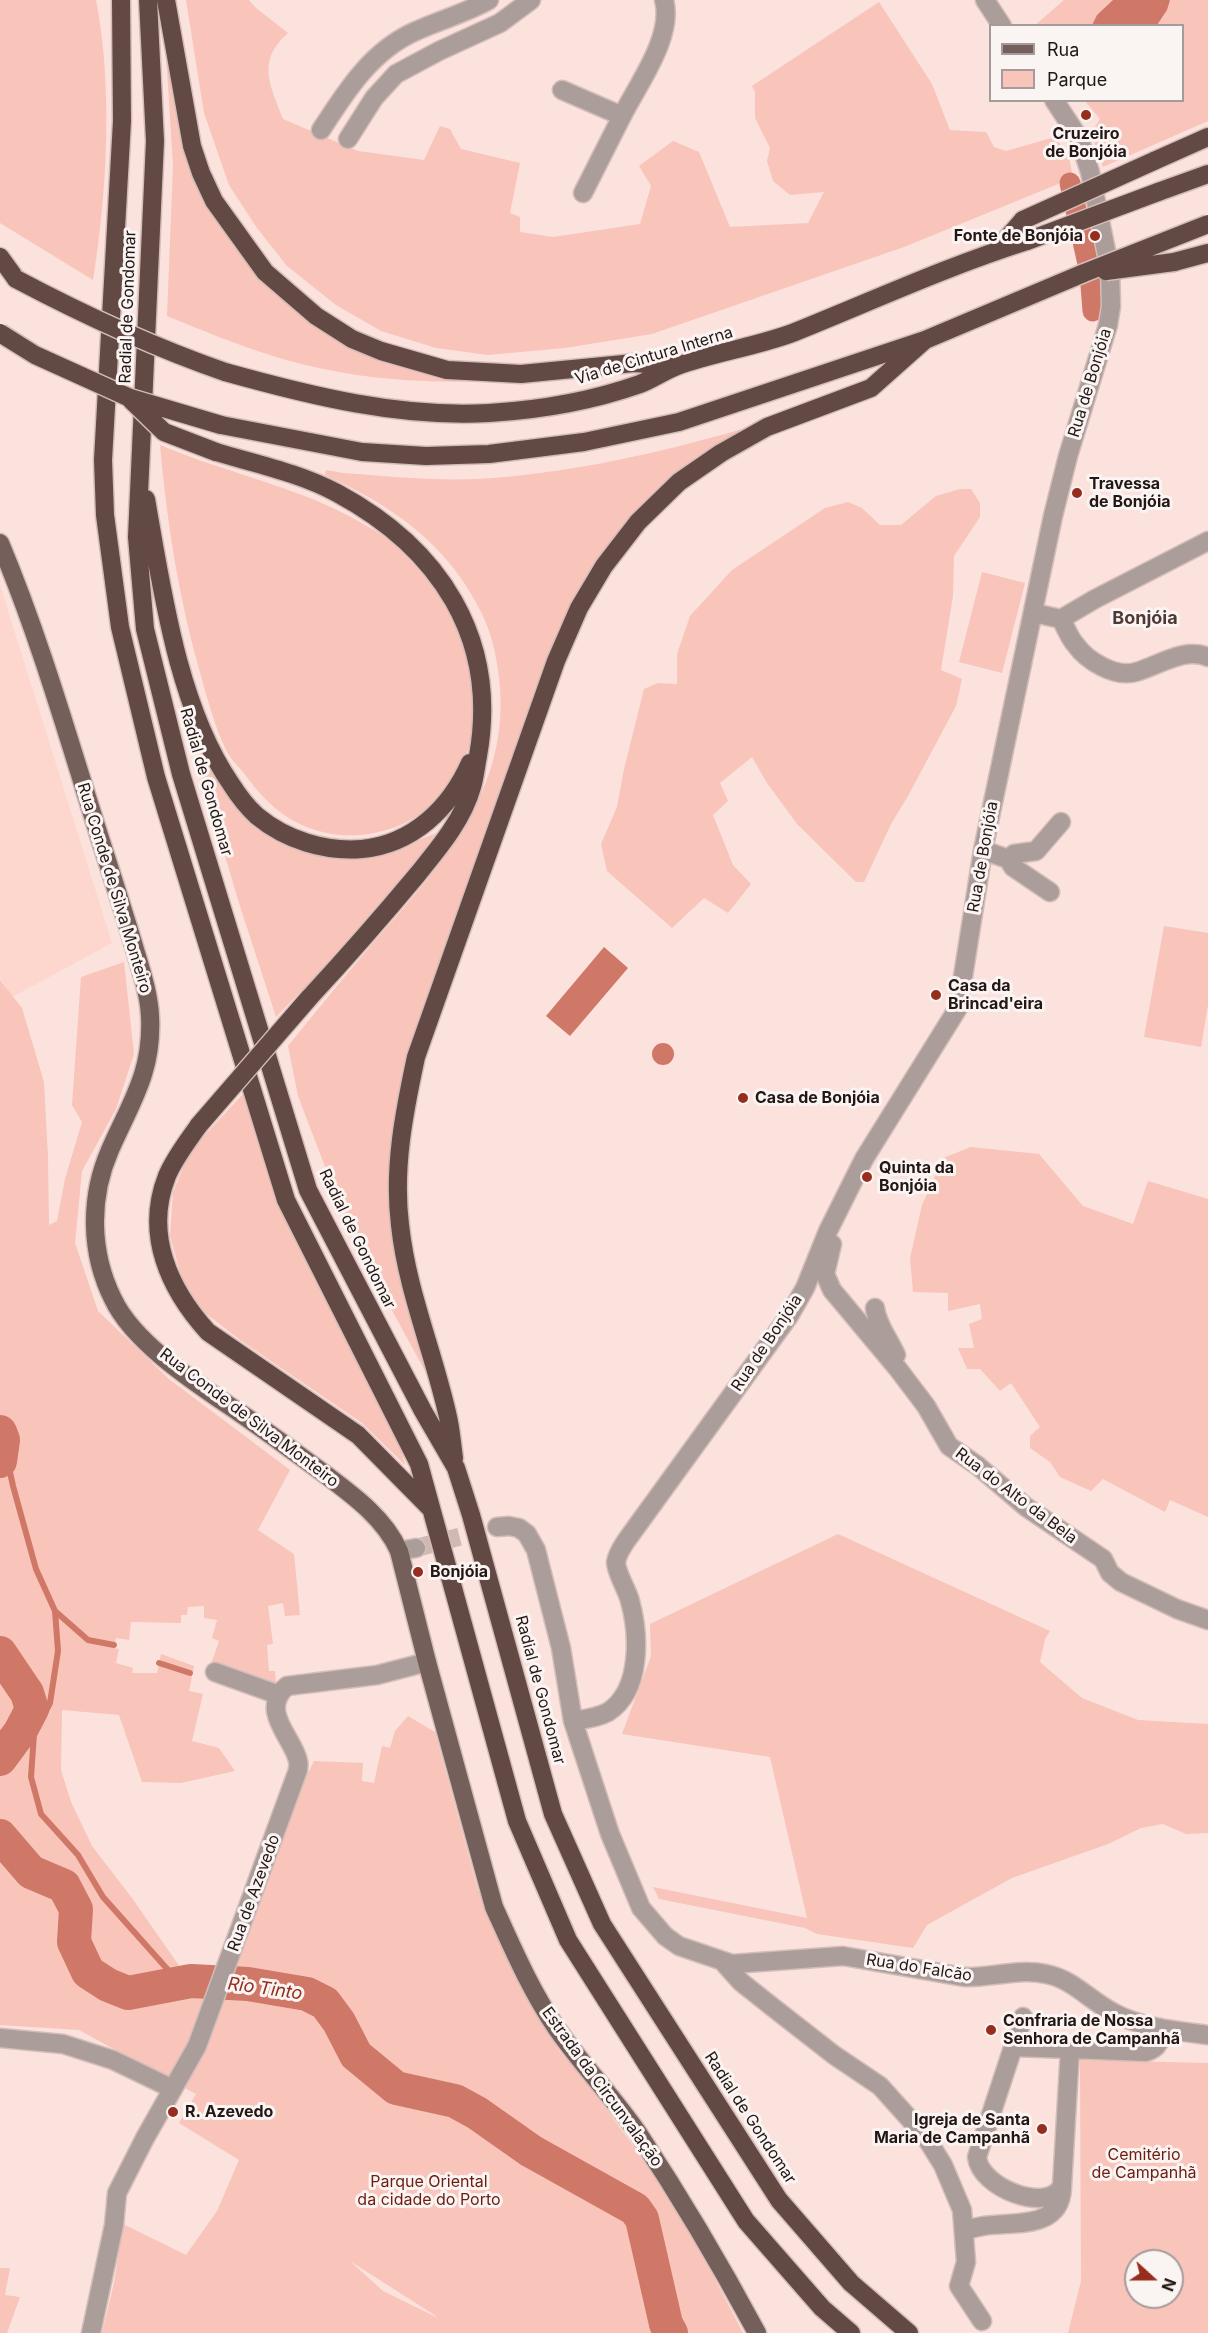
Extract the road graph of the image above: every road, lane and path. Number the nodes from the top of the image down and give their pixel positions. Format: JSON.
{"nodes":[{"id":1,"x":121,"y":0,"type":"edge"},
{"id":2,"x":148,"y":0,"type":"edge"},
{"id":3,"x":166,"y":0,"type":"edge"},
{"id":4,"x":489,"y":0,"type":"edge"},
{"id":5,"x":531,"y":0,"type":"edge"},
{"id":6,"x":664,"y":0,"type":"edge"},
{"id":7,"x":985,"y":0,"type":"edge"},
{"id":8,"x":1001,"y":24,"type":"edge"},
{"id":9,"x":562,"y":90,"type":"dead end"},
{"id":10,"x":1055,"y":102,"type":"edge"},
{"id":11,"x":622,"y":116,"type":"junction"},
{"id":12,"x":321,"y":130,"type":"dead end"},
{"id":13,"x":1208,"y":137,"type":"edge"},
{"id":14,"x":348,"y":139,"type":"dead end"},
{"id":15,"x":1208,"y":174,"type":"edge"},
{"id":16,"x":583,"y":193,"type":"dead end"},
{"id":17,"x":1208,"y":225,"type":"edge"},
{"id":18,"x":996,"y":251,"type":"junction"},
{"id":19,"x":1208,"y":253,"type":"edge"},
{"id":20,"x":0,"y":257,"type":"edge"},
{"id":21,"x":1084,"y":273,"type":"junction"},
{"id":22,"x":8,"y":275,"type":"edge"},
{"id":23,"x":0,"y":333,"type":"edge"},
{"id":24,"x":925,"y":340,"type":"junction"},
{"id":25,"x":677,"y":366,"type":"junction"},
{"id":26,"x":130,"y":398,"type":"junction"},
{"id":27,"x":141,"y":470,"type":"junction"},
{"id":28,"x":1208,"y":541,"type":"edge"},
{"id":29,"x":0,"y":543,"type":"edge"},
{"id":30,"x":1034,"y":614,"type":"junction"},
{"id":31,"x":1061,"y":620,"type":"junction"},
{"id":32,"x":1208,"y":657,"type":"edge"},
{"id":33,"x":481,"y":739,"type":"junction"},
{"id":34,"x":1061,"y":822,"type":"dead end"},
{"id":35,"x":983,"y":850,"type":"junction"},
{"id":36,"x":1008,"y":860,"type":"junction"},
{"id":37,"x":1050,"y":892,"type":"dead end"},
{"id":38,"x":828,"y":1231,"type":"junction"},
{"id":39,"x":875,"y":1308,"type":"dead end"},
{"id":40,"x":908,"y":1382,"type":"junction"},
{"id":41,"x":456,"y":1468,"type":"junction"},
{"id":42,"x":430,"y":1508,"type":"junction"},
{"id":43,"x":497,"y":1527,"type":"tunnel mouth"},
{"id":44,"x":408,"y":1550,"type":"joint"},
{"id":45,"x":1208,"y":1620,"type":"edge"},
{"id":46,"x":427,"y":1662,"type":"junction"},
{"id":47,"x":215,"y":1672,"type":"dead end"},
{"id":48,"x":279,"y":1695,"type":"junction"},
{"id":49,"x":573,"y":1721,"type":"junction"},
{"id":50,"x":724,"y":1963,"type":"junction"},
{"id":51,"x":1023,"y":2017,"type":"dead end"},
{"id":52,"x":1161,"y":2028,"type":"junction"},
{"id":53,"x":1208,"y":2035,"type":"edge"},
{"id":54,"x":0,"y":2038,"type":"edge"},
{"id":55,"x":1013,"y":2047,"type":"junction"},
{"id":56,"x":1070,"y":2049,"type":"junction"},
{"id":57,"x":173,"y":2089,"type":"junction"},
{"id":58,"x":1062,"y":2186,"type":"junction"},
{"id":59,"x":964,"y":2231,"type":"junction"},
{"id":60,"x":982,"y":2321,"type":"dead end"},
{"id":61,"x":91,"y":2333,"type":"edge"},
{"id":62,"x":757,"y":2333,"type":"edge"},
{"id":63,"x":851,"y":2333,"type":"edge"},
{"id":64,"x":909,"y":2333,"type":"edge"}],
"edges":[{"from":1,"to":42,"type":"highway","name":"Radial de Gondomar"},
{"from":2,"to":27,"type":"highway","name":"Radial de Gondomar"},
{"from":3,"to":25,"type":"highway"},
{"from":4,"to":12,"type":"street"},
{"from":5,"to":14,"type":"street"},
{"from":6,"to":11,"type":"street"},
{"from":7,"to":8,"type":"street"},
{"from":9,"to":11,"type":"street"},
{"from":10,"to":30,"type":"street","name":"Rua de Bonjóia"},
{"from":11,"to":16,"type":"street"},
{"from":13,"to":18,"type":"highway","bridge":true},
{"from":15,"to":18,"type":"highway","name":"Via de Cintura Interna","bridge":true},
{"from":17,"to":21,"type":"highway","bridge":true},
{"from":18,"to":25,"type":"highway","name":"Via de Cintura Interna"},
{"from":19,"to":21,"type":"highway","bridge":true},
{"from":20,"to":22,"type":"highway"},
{"from":21,"to":24,"type":"highway"},
{"from":22,"to":25,"type":"highway","name":"Via de Cintura Interna","bridge":true},
{"from":23,"to":26,"type":"highway","bridge":true},
{"from":24,"to":26,"type":"highway","bridge":true},
{"from":24,"to":41,"type":"highway"},
{"from":26,"to":33,"type":"highway","bridge":true},
{"from":27,"to":33,"type":"highway"},
{"from":27,"to":41,"type":"highway","name":"Radial de Gondomar"},
{"from":28,"to":31,"type":"street"},
{"from":29,"to":44,"type":"main road","name":"Rua Conde de Silva Monteiro"},
{"from":30,"to":31,"type":"street"},
{"from":30,"to":35,"type":"street","name":"Rua de Bonjóia"},
{"from":31,"to":32,"type":"street"},
{"from":33,"to":42,"type":"highway","bridge":true},
{"from":34,"to":36,"type":"street"},
{"from":35,"to":36,"type":"street"},
{"from":35,"to":38,"type":"street","name":"Rua de Bonjóia"},
{"from":36,"to":37,"type":"street"},
{"from":38,"to":40,"type":"street","name":"Rua do Alto da Bela"},
{"from":38,"to":49,"type":"street","name":"Rua de Bonjóia"},
{"from":39,"to":40,"type":"street"},
{"from":40,"to":45,"type":"street","name":"Rua do Alto da Bela"},
{"from":41,"to":64,"type":"highway","name":"Radial de Gondomar"},
{"from":42,"to":63,"type":"highway","name":"Radial de Gondomar"},
{"from":43,"to":49,"type":"street"},
{"from":44,"to":46,"type":"main road","name":"Estrada da Circunvalação"},
{"from":46,"to":48,"type":"street"},
{"from":46,"to":62,"type":"main road","name":"Estrada da Circunvalação"},
{"from":47,"to":48,"type":"street"},
{"from":48,"to":57,"type":"street","name":"Rua de Azevedo"},
{"from":49,"to":50,"type":"street"},
{"from":50,"to":52,"type":"street","name":"Rua do Falcão"},
{"from":50,"to":59,"type":"street"},
{"from":51,"to":55,"type":"street"},
{"from":52,"to":53,"type":"street","name":"Rua do Falcão"},
{"from":52,"to":56,"type":"street"},
{"from":54,"to":57,"type":"street"},
{"from":55,"to":56,"type":"street"},
{"from":55,"to":58,"type":"street"},
{"from":56,"to":58,"type":"street"},
{"from":57,"to":61,"type":"street","name":"Rua de Azevedo"},
{"from":58,"to":59,"type":"street"},
{"from":59,"to":60,"type":"street"}]}
